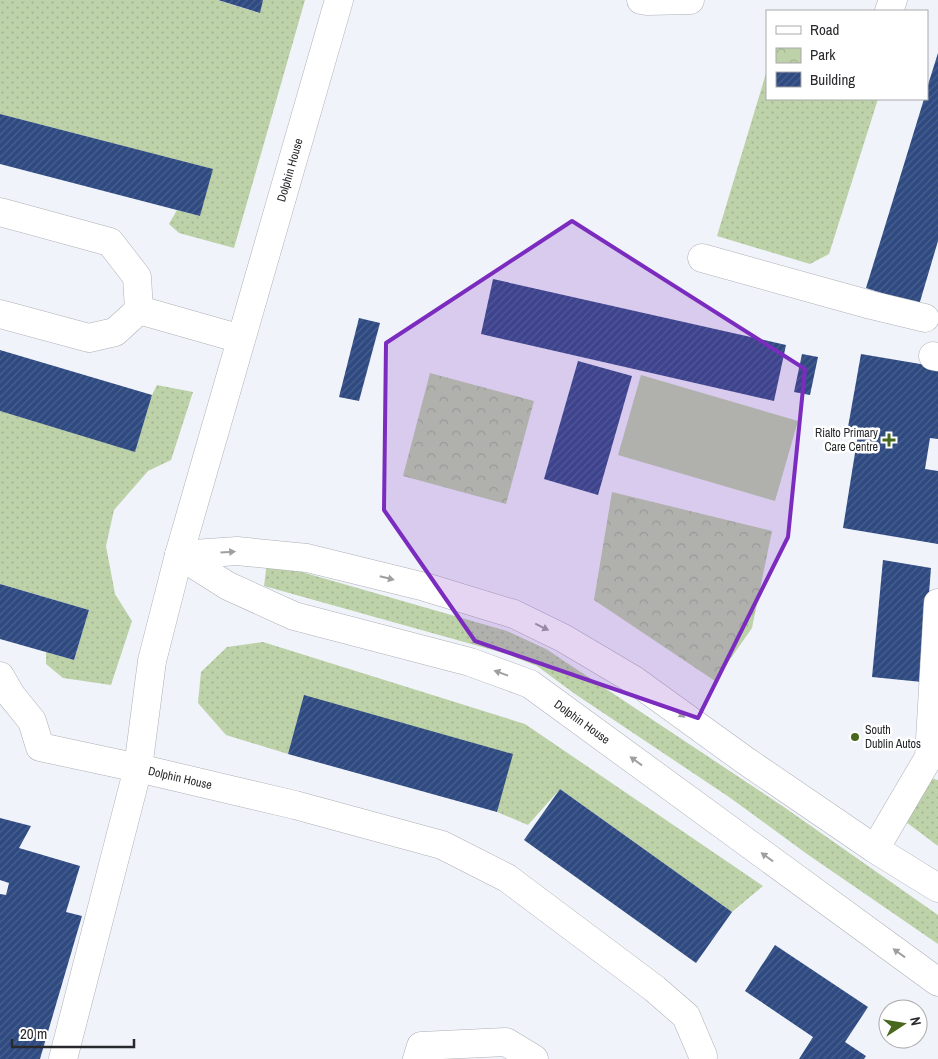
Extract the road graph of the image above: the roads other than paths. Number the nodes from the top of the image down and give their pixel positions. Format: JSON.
{"nodes":[{"id":1,"x":339,"y":0,"type":"edge"},
{"id":2,"x":641,"y":0,"type":"edge"},
{"id":3,"x":690,"y":0,"type":"edge"},
{"id":4,"x":0,"y":212,"type":"edge"},
{"id":5,"x":702,"y":258,"type":"dead end"},
{"id":6,"x":140,"y":310,"type":"junction"},
{"id":7,"x":0,"y":314,"type":"edge"},
{"id":8,"x":924,"y":318,"type":"dead end"},
{"id":9,"x":241,"y":339,"type":"junction"},
{"id":10,"x":179,"y":556,"type":"junction"},
{"id":11,"x":938,"y":603,"type":"edge"},
{"id":12,"x":0,"y":676,"type":"edge"},
{"id":13,"x":138,"y":768,"type":"junction"},
{"id":14,"x":875,"y":849,"type":"junction"},
{"id":15,"x":938,"y":888,"type":"edge"},
{"id":16,"x":938,"y":982,"type":"edge"},
{"id":17,"x":703,"y":1056,"type":"dead end"},
{"id":18,"x":64,"y":1059,"type":"edge"},
{"id":19,"x":417,"y":1059,"type":"edge"},
{"id":20,"x":534,"y":1059,"type":"edge"}],
"edges":[{"from":1,"to":9,"type":"street","name":"Dolphin House"},
{"from":2,"to":3,"type":"street"},
{"from":4,"to":6,"type":"street"},
{"from":5,"to":8,"type":"street"},
{"from":6,"to":7,"type":"street"},
{"from":6,"to":9,"type":"street"},
{"from":9,"to":10,"type":"street","name":"Dolphin House"},
{"from":10,"to":13,"type":"street","name":"Dolphin House"},
{"from":10,"to":14,"type":"street","one_way":true},
{"from":16,"to":10,"type":"street","name":"Dolphin House","one_way":true},
{"from":11,"to":14,"type":"street"},
{"from":12,"to":13,"type":"street","name":"Dolphin House"},
{"from":13,"to":17,"type":"street","name":"Dolphin House"},
{"from":13,"to":18,"type":"street","name":"Dolphin House"},
{"from":14,"to":15,"type":"street"},
{"from":19,"to":20,"type":"street"}]}
